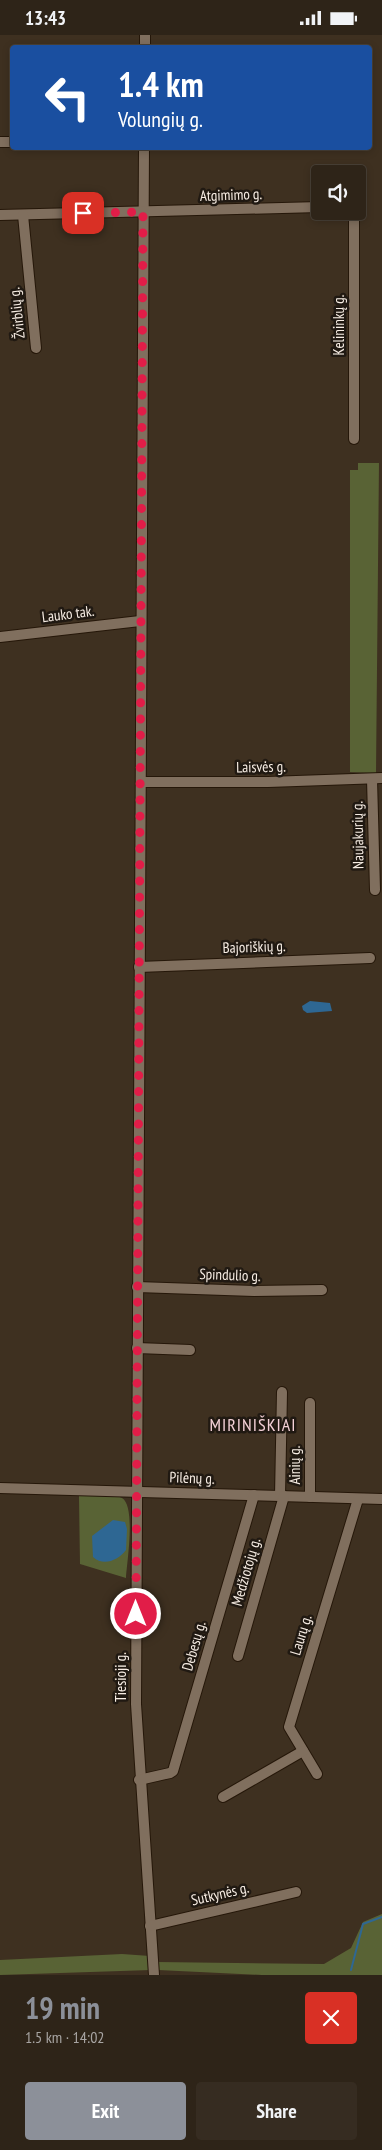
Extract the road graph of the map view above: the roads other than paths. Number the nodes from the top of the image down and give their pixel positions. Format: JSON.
{"nodes":[{"id":1,"x":144,"y":150,"type":"edge"},
{"id":2,"x":311,"y":207,"type":"edge"},
{"id":3,"x":143,"y":212,"type":"junction"},
{"id":4,"x":0,"y":215,"type":"edge"},
{"id":5,"x":23,"y":215,"type":"junction"},
{"id":6,"x":354,"y":220,"type":"edge"},
{"id":7,"x":36,"y":348,"type":"dead end"},
{"id":8,"x":354,"y":439,"type":"dead end"},
{"id":9,"x":140,"y":621,"type":"junction"},
{"id":10,"x":0,"y":637,"type":"edge"},
{"id":11,"x":377,"y":778,"type":"edge"},
{"id":12,"x":141,"y":782,"type":"junction"},
{"id":13,"x":375,"y":890,"type":"dead end"},
{"id":14,"x":370,"y":958,"type":"dead end"},
{"id":15,"x":139,"y":967,"type":"junction"},
{"id":16,"x":137,"y":1287,"type":"junction"},
{"id":17,"x":322,"y":1290,"type":"dead end"},
{"id":18,"x":137,"y":1348,"type":"junction"},
{"id":19,"x":190,"y":1350,"type":"dead end"},
{"id":20,"x":282,"y":1392,"type":"dead end"},
{"id":21,"x":310,"y":1403,"type":"dead end"},
{"id":22,"x":0,"y":1488,"type":"edge"},
{"id":23,"x":136,"y":1492,"type":"junction"},
{"id":24,"x":254,"y":1495,"type":"junction"},
{"id":25,"x":282,"y":1496,"type":"junction"},
{"id":26,"x":310,"y":1497,"type":"junction"},
{"id":27,"x":358,"y":1499,"type":"junction"},
{"id":28,"x":382,"y":1499,"type":"edge"},
{"id":29,"x":238,"y":1656,"type":"dead end"},
{"id":30,"x":303,"y":1751,"type":"junction"},
{"id":31,"x":317,"y":1774,"type":"dead end"},
{"id":32,"x":140,"y":1780,"type":"junction"},
{"id":33,"x":222,"y":1797,"type":"dead end"},
{"id":34,"x":296,"y":1892,"type":"dead end"},
{"id":35,"x":150,"y":1926,"type":"junction"},
{"id":36,"x":154,"y":1975,"type":"edge"}],
"edges":[{"from":1,"to":3,"type":"street","name":"Tiesioji g."},
{"from":2,"to":3,"type":"street","name":"Atgimimo g."},
{"from":3,"to":5,"type":"street","name":"Atgimimo g."},
{"from":3,"to":9,"type":"street","name":"Tiesioji g."},
{"from":4,"to":5,"type":"street","name":"Atgimimo g."},
{"from":5,"to":7,"type":"street","name":"Žvirblių g."},
{"from":6,"to":8,"type":"street","name":"Kelininkų g."},
{"from":9,"to":10,"type":"street","name":"Lauko tak."},
{"from":9,"to":12,"type":"street","name":"Tiesioji g."},
{"from":11,"to":12,"type":"street","name":"Laisvės g."},
{"from":11,"to":13,"type":"street","name":"Naujakurių g."},
{"from":12,"to":15,"type":"street","name":"Tiesioji g."},
{"from":14,"to":15,"type":"street","name":"Bajoriškių g."},
{"from":15,"to":16,"type":"street","name":"Tiesioji g."},
{"from":16,"to":17,"type":"street","name":"Spindulio g."},
{"from":16,"to":18,"type":"street","name":"Tiesioji g."},
{"from":18,"to":19,"type":"street"},
{"from":18,"to":23,"type":"street","name":"Tiesioji g."},
{"from":20,"to":25,"type":"street","name":"Medžiotojų g."},
{"from":21,"to":26,"type":"street","name":"Ainių g."},
{"from":22,"to":23,"type":"street","name":"Pilėnų g."},
{"from":23,"to":24,"type":"street","name":"Pilėnų g."},
{"from":23,"to":32,"type":"street","name":"Tiesioji g."},
{"from":24,"to":25,"type":"street","name":"Pilėnų g."},
{"from":24,"to":32,"type":"street","name":"Debesų g."},
{"from":25,"to":26,"type":"street","name":"Pilėnų g."},
{"from":25,"to":29,"type":"street","name":"Medžiotojų g."},
{"from":26,"to":27,"type":"street","name":"Pilėnų g."},
{"from":27,"to":28,"type":"street","name":"Pilėnų g."},
{"from":27,"to":30,"type":"street","name":"Laurų g."},
{"from":30,"to":31,"type":"street","name":"Laurų g."},
{"from":30,"to":33,"type":"street"},
{"from":32,"to":35,"type":"street","name":"Tiesioji g."},
{"from":34,"to":35,"type":"street","name":"Sutkynės g."},
{"from":35,"to":36,"type":"street","name":"Tiesioji g."}]}
